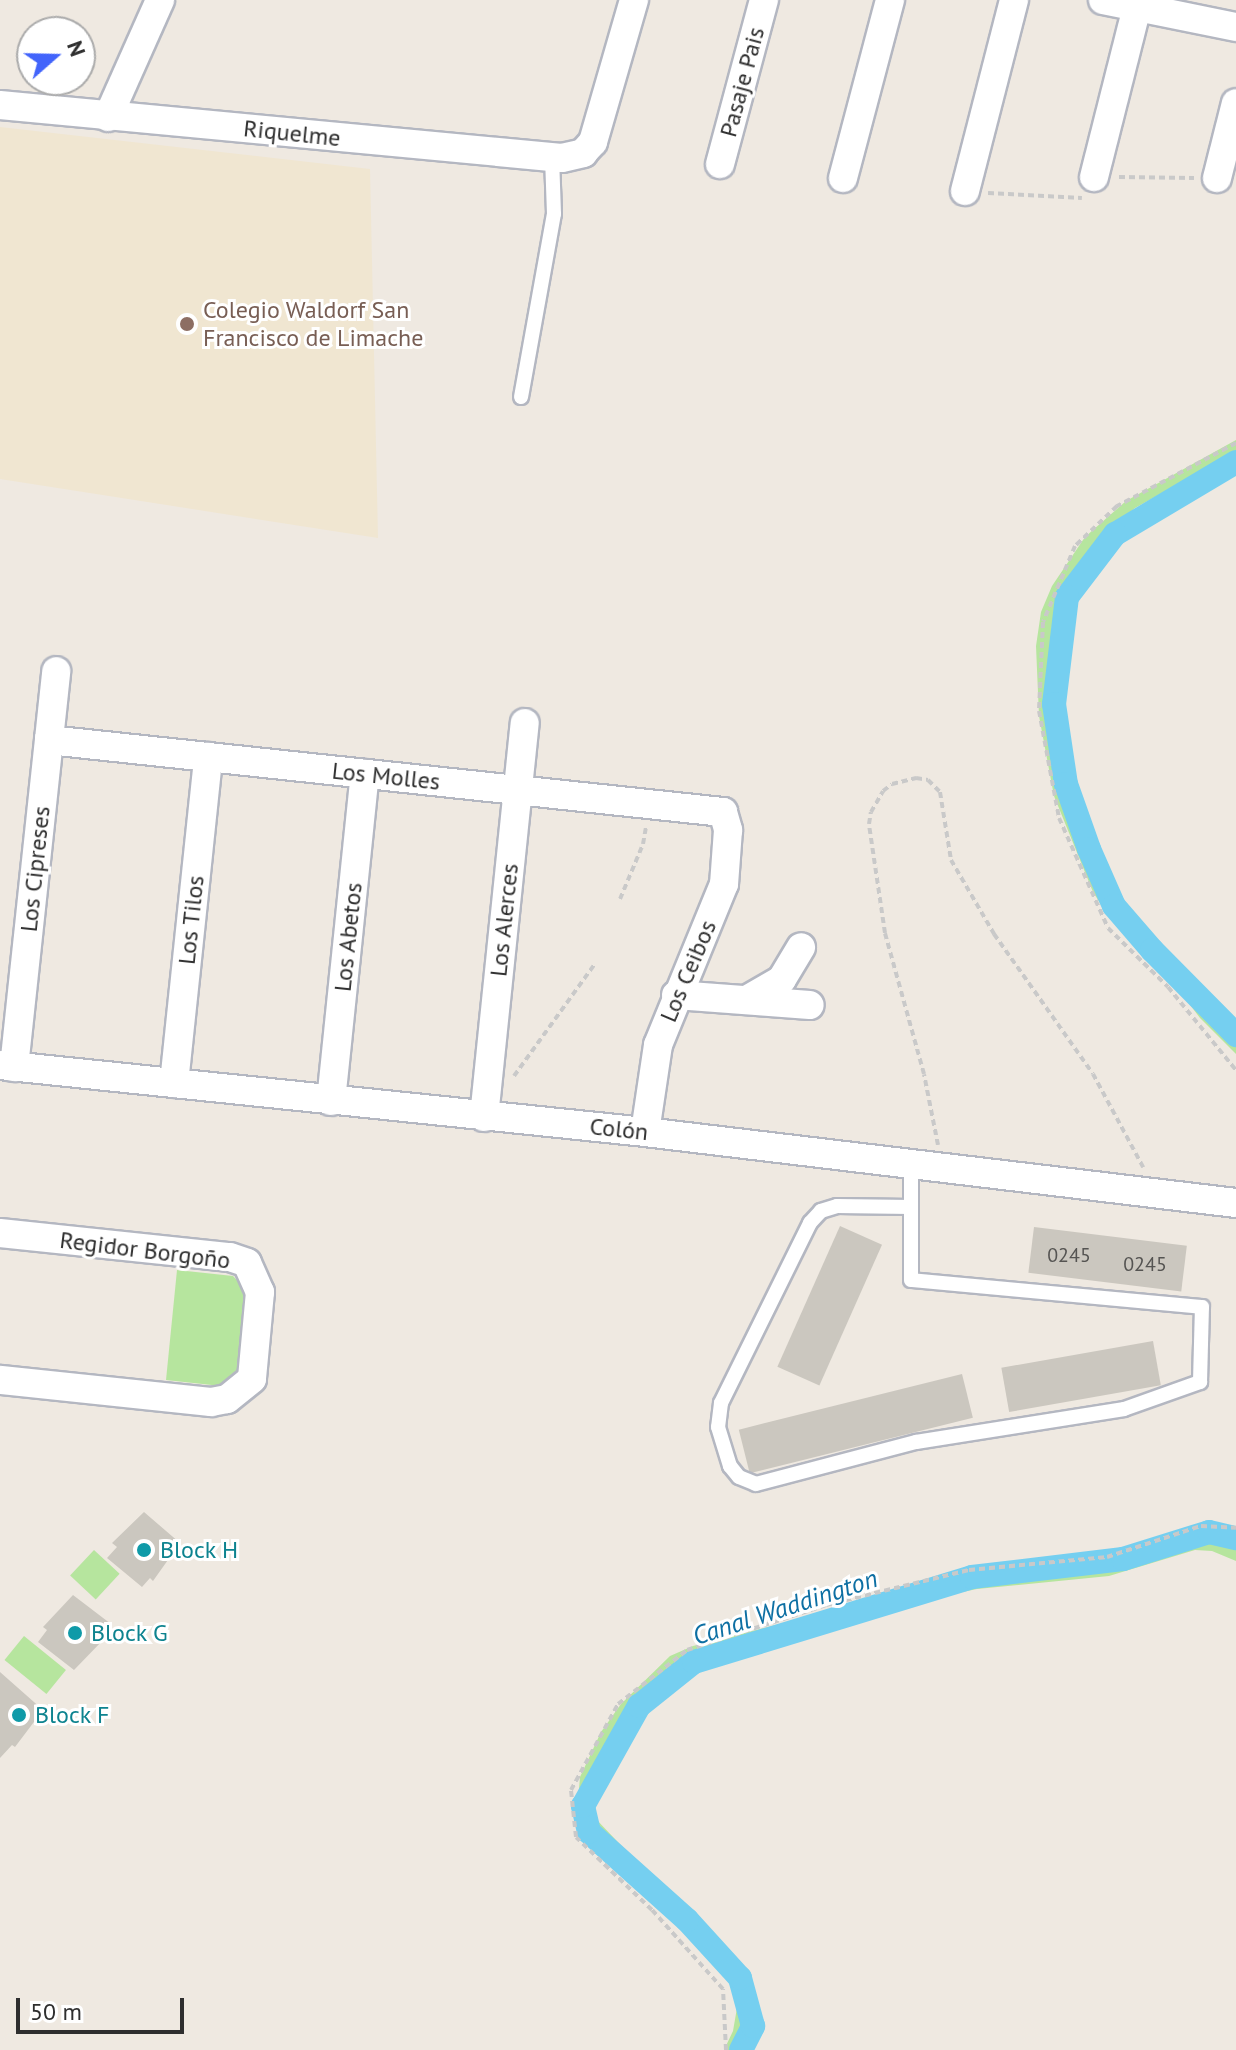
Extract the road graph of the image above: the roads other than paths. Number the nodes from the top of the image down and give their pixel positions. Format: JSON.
{"nodes":[{"id":1,"x":160,"y":0,"type":"edge"},
{"id":2,"x":634,"y":0,"type":"edge"},
{"id":3,"x":764,"y":0,"type":"edge"},
{"id":4,"x":890,"y":0,"type":"edge"},
{"id":5,"x":1014,"y":0,"type":"edge"},
{"id":6,"x":1103,"y":0,"type":"edge"},
{"id":7,"x":1137,"y":7,"type":"junction"},
{"id":8,"x":1236,"y":27,"type":"edge"},
{"id":9,"x":1236,"y":103,"type":"edge"},
{"id":10,"x":0,"y":105,"type":"edge"},
{"id":11,"x":108,"y":117,"type":"junction"},
{"id":12,"x":552,"y":158,"type":"junction"},
{"id":13,"x":720,"y":164,"type":"dead end"},
{"id":14,"x":1094,"y":177,"type":"dead end"},
{"id":15,"x":843,"y":178,"type":"dead end"},
{"id":16,"x":1217,"y":178,"type":"dead end"},
{"id":17,"x":965,"y":191,"type":"dead end"},
{"id":18,"x":521,"y":397,"type":"dead end"},
{"id":19,"x":56,"y":671,"type":"dead end"},
{"id":20,"x":525,"y":723,"type":"dead end"},
{"id":21,"x":49,"y":740,"type":"junction"},
{"id":22,"x":208,"y":757,"type":"junction"},
{"id":23,"x":365,"y":774,"type":"junction"},
{"id":24,"x":518,"y":790,"type":"junction"},
{"id":25,"x":723,"y":812,"type":"joint"},
{"id":26,"x":801,"y":947,"type":"dead end"},
{"id":27,"x":676,"y":995,"type":"junction"},
{"id":28,"x":748,"y":999,"type":"junction"},
{"id":29,"x":810,"y":1005,"type":"dead end"},
{"id":30,"x":7,"y":1066,"type":"edge"},
{"id":31,"x":174,"y":1083,"type":"junction"},
{"id":32,"x":331,"y":1101,"type":"junction"},
{"id":33,"x":484,"y":1117,"type":"junction"},
{"id":34,"x":645,"y":1132,"type":"junction"},
{"id":35,"x":911,"y":1162,"type":"junction"},
{"id":36,"x":1236,"y":1203,"type":"edge"},
{"id":37,"x":911,"y":1207,"type":"junction"},
{"id":38,"x":0,"y":1233,"type":"edge"},
{"id":39,"x":0,"y":1380,"type":"edge"}],
"edges":[{"from":1,"to":11,"type":"street"},
{"from":2,"to":12,"type":"street","name":"Riquelme"},
{"from":3,"to":13,"type":"street","name":"Pasaje Pais"},
{"from":4,"to":15,"type":"street"},
{"from":5,"to":17,"type":"street"},
{"from":6,"to":7,"type":"street"},
{"from":7,"to":8,"type":"street"},
{"from":7,"to":14,"type":"street"},
{"from":9,"to":16,"type":"street"},
{"from":10,"to":11,"type":"street","name":"Riquelme"},
{"from":11,"to":12,"type":"street","name":"Riquelme"},
{"from":12,"to":18,"type":"lane"},
{"from":19,"to":21,"type":"street","name":"Los Cipreses"},
{"from":20,"to":24,"type":"street","name":"Los Alerces"},
{"from":21,"to":22,"type":"street","name":"Los Molles"},
{"from":21,"to":30,"type":"street","name":"Los Cipreses"},
{"from":22,"to":23,"type":"street","name":"Los Molles"},
{"from":22,"to":31,"type":"street","name":"Los Tilos"},
{"from":23,"to":24,"type":"street","name":"Los Molles"},
{"from":23,"to":32,"type":"street","name":"Los Abetos"},
{"from":24,"to":25,"type":"street","name":"Los Molles"},
{"from":24,"to":33,"type":"street","name":"Los Alerces"},
{"from":25,"to":27,"type":"street","name":"Los Ceibos"},
{"from":26,"to":28,"type":"street"},
{"from":27,"to":28,"type":"street"},
{"from":27,"to":34,"type":"street","name":"Los Ceibos"},
{"from":28,"to":29,"type":"street"},
{"from":30,"to":31,"type":"street","name":"Colón"},
{"from":31,"to":32,"type":"street","name":"Colón"},
{"from":32,"to":33,"type":"street","name":"Colón"},
{"from":33,"to":34,"type":"street","name":"Colón"},
{"from":34,"to":35,"type":"street","name":"Colón"},
{"from":35,"to":36,"type":"street","name":"Colón"},
{"from":35,"to":37,"type":"lane"},
{"from":37,"to":37,"type":"lane"},
{"from":38,"to":39,"type":"street","name":"Regidor Borgoño"}]}
